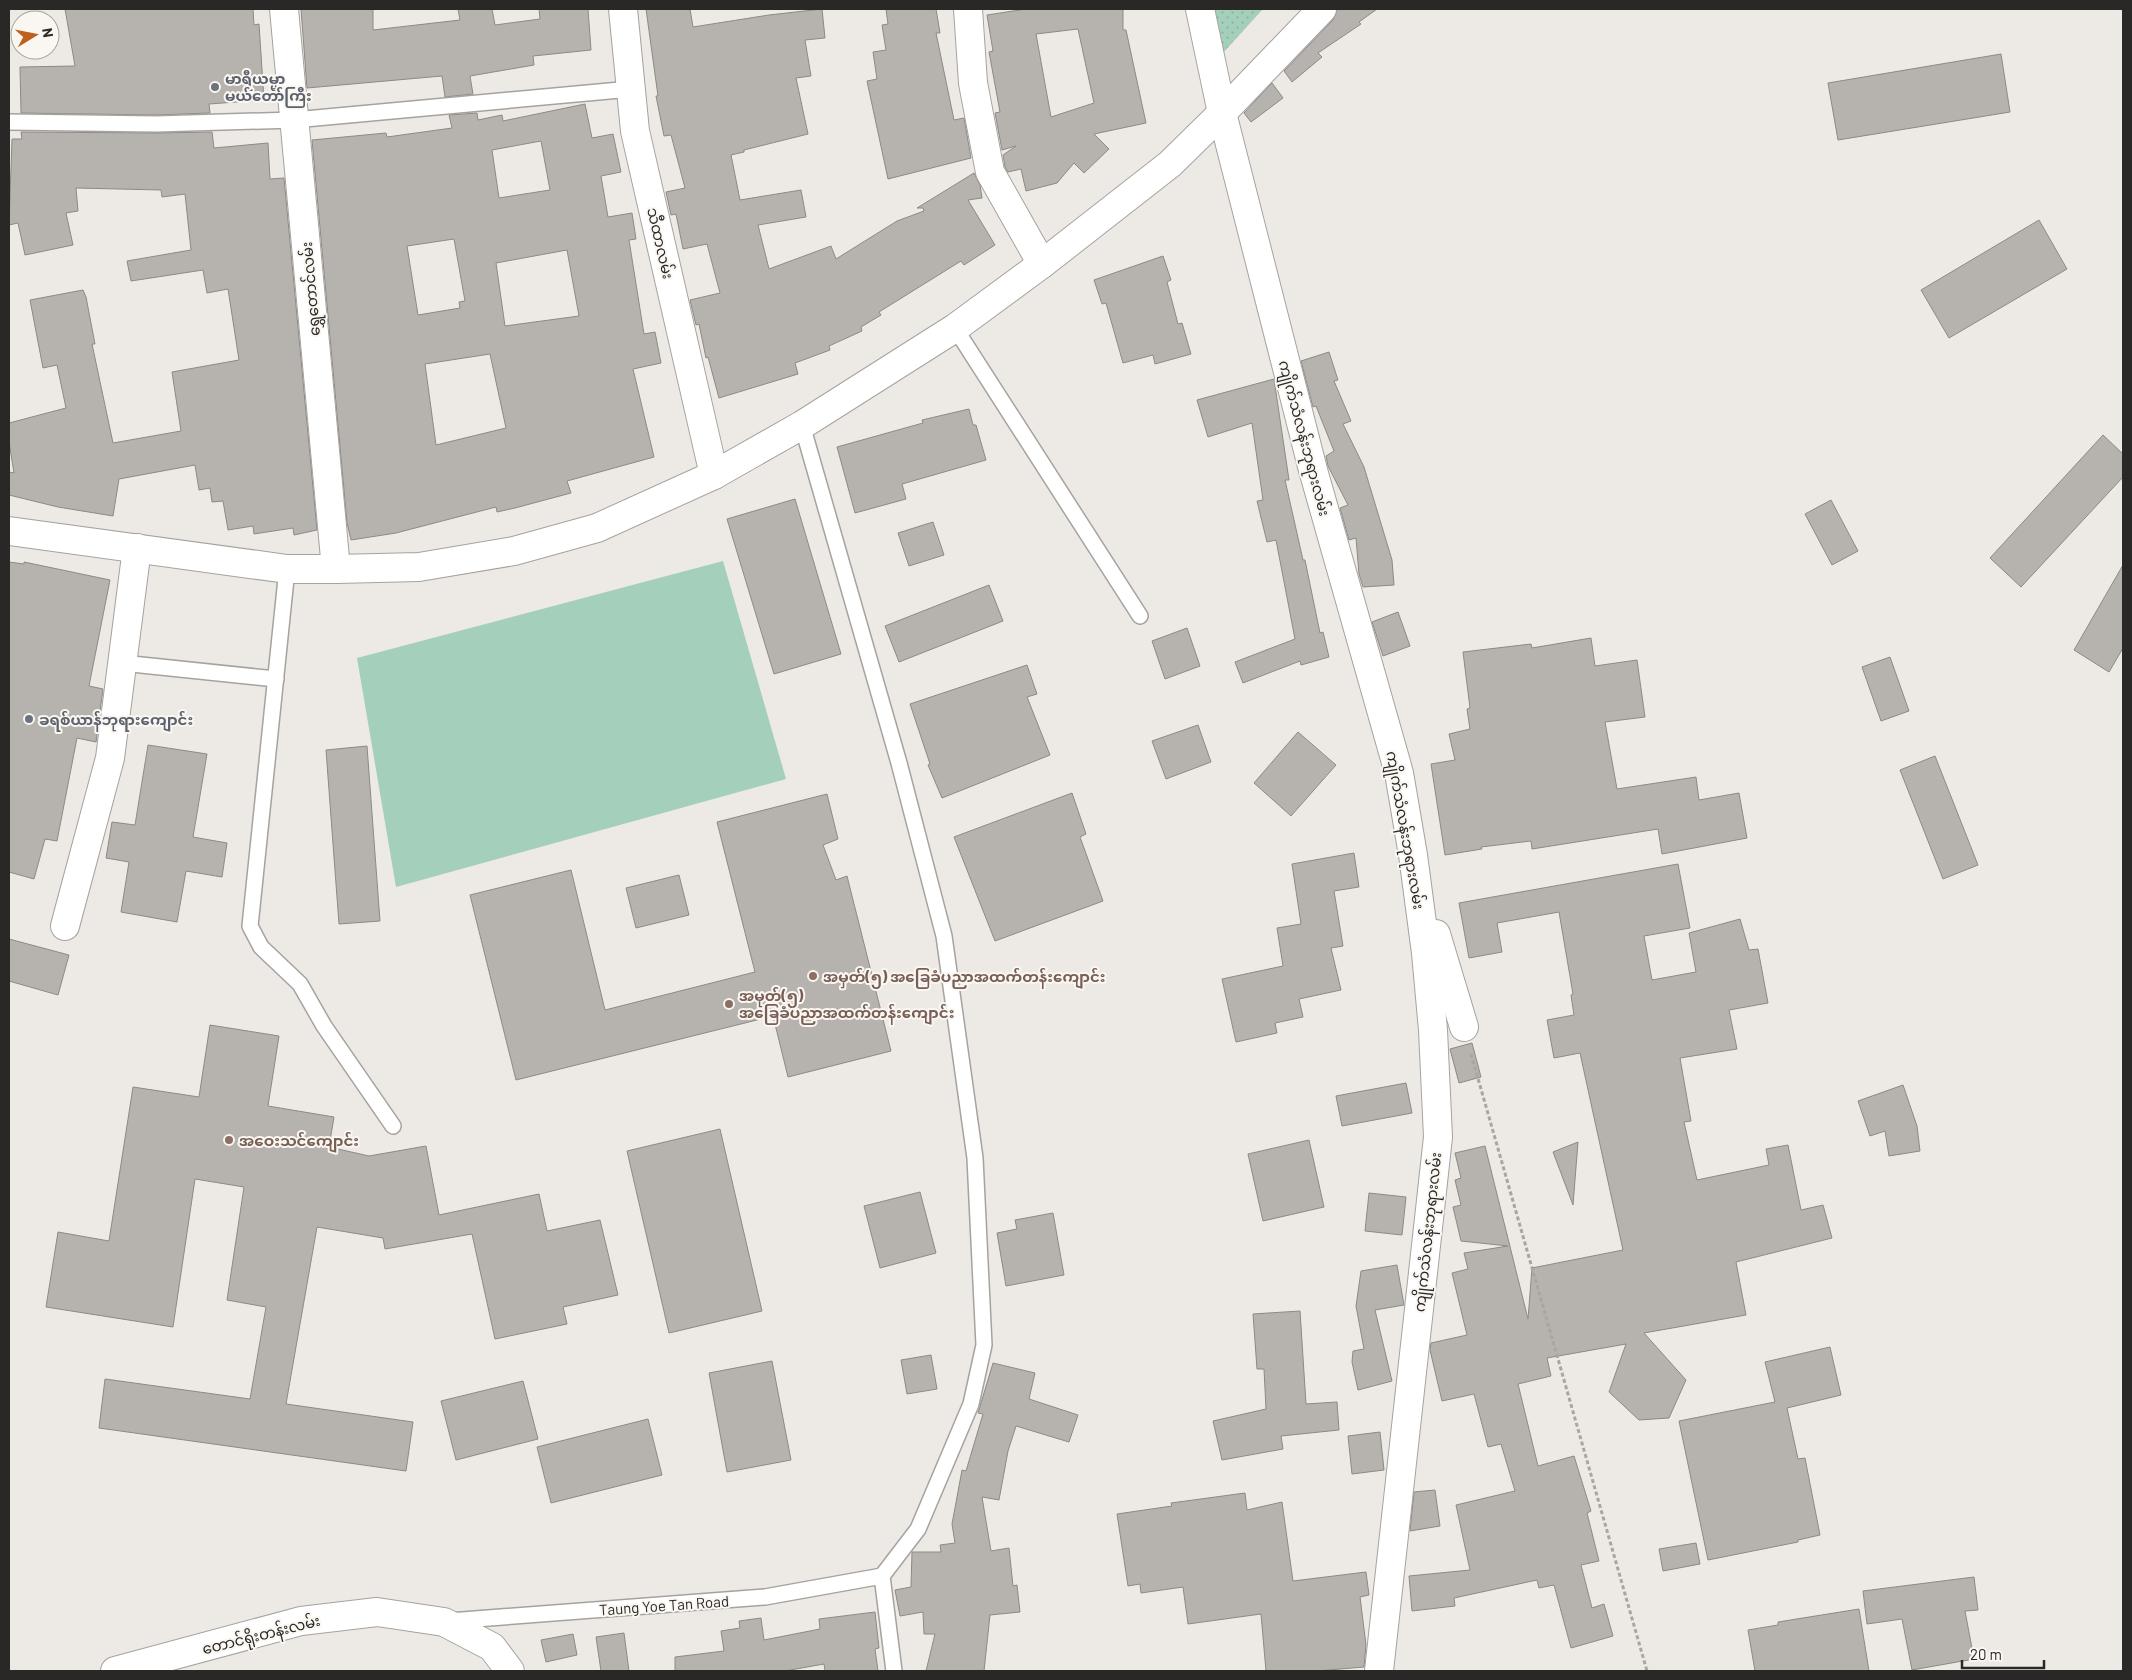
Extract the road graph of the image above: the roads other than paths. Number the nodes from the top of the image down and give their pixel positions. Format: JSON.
{"nodes":[{"id":1,"x":284,"y":9,"type":"edge"},
{"id":2,"x":623,"y":9,"type":"edge"},
{"id":3,"x":968,"y":9,"type":"edge"},
{"id":4,"x":1200,"y":9,"type":"edge"},
{"id":5,"x":1322,"y":9,"type":"edge"},
{"id":6,"x":631,"y":89,"type":"junction"},
{"id":7,"x":1222,"y":113,"type":"junction"},
{"id":8,"x":294,"y":120,"type":"junction"},
{"id":9,"x":9,"y":122,"type":"edge"},
{"id":10,"x":1042,"y":264,"type":"junction"},
{"id":11,"x":955,"y":328,"type":"junction"},
{"id":12,"x":802,"y":426,"type":"junction"},
{"id":13,"x":714,"y":475,"type":"junction"},
{"id":14,"x":9,"y":531,"type":"edge"},
{"id":15,"x":137,"y":548,"type":"junction"},
{"id":16,"x":287,"y":569,"type":"junction"},
{"id":17,"x":336,"y":569,"type":"junction"},
{"id":18,"x":1140,"y":616,"type":"dead end"},
{"id":19,"x":122,"y":664,"type":"junction"},
{"id":20,"x":276,"y":679,"type":"junction"},
{"id":21,"x":1413,"y":855,"type":"junction"},
{"id":22,"x":65,"y":926,"type":"dead end"},
{"id":23,"x":1464,"y":1027,"type":"road end"},
{"id":24,"x":393,"y":1126,"type":"dead end"},
{"id":25,"x":882,"y":1576,"type":"junction"},
{"id":26,"x":444,"y":1622,"type":"junction"},
{"id":27,"x":115,"y":1671,"type":"edge"},
{"id":28,"x":510,"y":1671,"type":"edge"},
{"id":29,"x":894,"y":1671,"type":"edge"},
{"id":30,"x":1379,"y":1671,"type":"edge"}],
"edges":[{"from":1,"to":8,"type":"street","name":"ရွှေတောင်လမ်း"},
{"from":2,"to":6,"type":"street","name":"သီထာလမ်း"},
{"from":3,"to":10,"type":"street"},
{"from":4,"to":7,"type":"street","name":"ကျိုက်သံလန်းဘုရားလမ်း"},
{"from":5,"to":7,"type":"street"},
{"from":6,"to":8,"type":"lane"},
{"from":6,"to":13,"type":"street","name":"သီထာလမ်း"},
{"from":7,"to":10,"type":"street"},
{"from":7,"to":21,"type":"street","name":"ကျိုက်သံလန်းဘုရားလမ်း"},
{"from":8,"to":9,"type":"lane"},
{"from":8,"to":17,"type":"street","name":"ရွှေတောင်လမ်း"},
{"from":10,"to":11,"type":"street"},
{"from":11,"to":12,"type":"street"},
{"from":11,"to":18,"type":"lane"},
{"from":12,"to":13,"type":"street"},
{"from":12,"to":25,"type":"lane"},
{"from":13,"to":17,"type":"street"},
{"from":14,"to":15,"type":"street"},
{"from":15,"to":16,"type":"street"},
{"from":15,"to":19,"type":"street"},
{"from":16,"to":17,"type":"street"},
{"from":16,"to":20,"type":"lane"},
{"from":19,"to":20,"type":"lane"},
{"from":19,"to":22,"type":"street"},
{"from":20,"to":24,"type":"lane"},
{"from":21,"to":23,"type":"street"},
{"from":21,"to":30,"type":"street","name":"ကျိုက်သံလန်းဘုရားလမ်း"},
{"from":25,"to":26,"type":"lane","name":"Taung Yoe Tan Road"},
{"from":25,"to":29,"type":"lane"},
{"from":26,"to":27,"type":"street","name":"တောင်ရိုးတန်းလမ်း"},
{"from":26,"to":28,"type":"street","name":"တောင်ရိုးတန်းလမ်း"}]}
